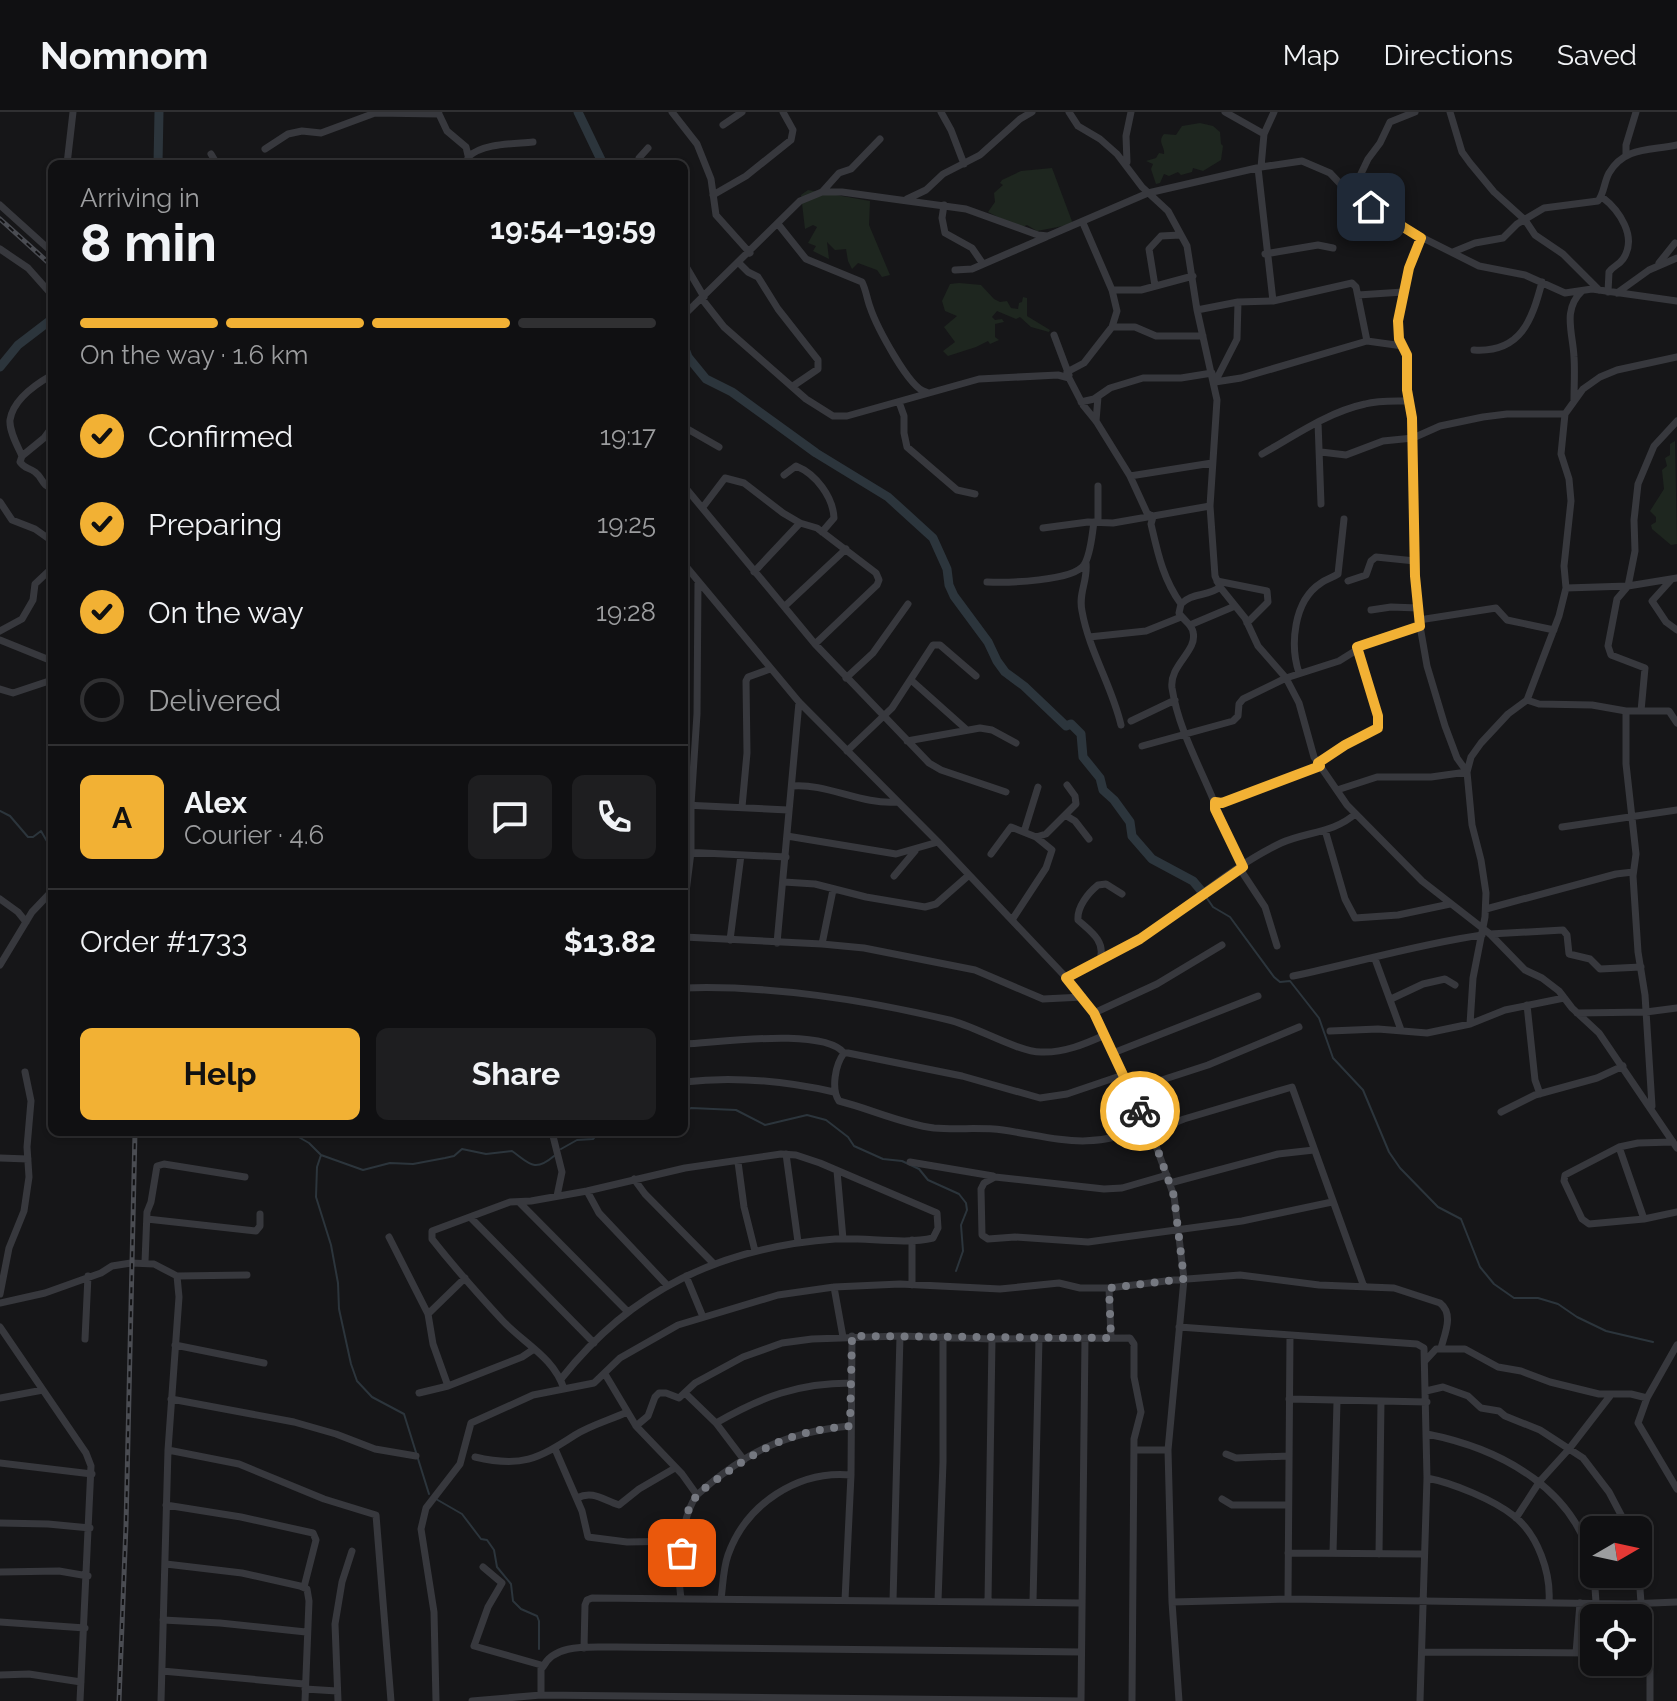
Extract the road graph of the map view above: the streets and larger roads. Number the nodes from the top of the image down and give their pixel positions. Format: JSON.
{"nodes":[{"id":1,"x":73,"y":112,"type":"edge"},
{"id":2,"x":672,"y":112,"type":"edge"},
{"id":3,"x":742,"y":112,"type":"edge"},
{"id":4,"x":783,"y":112,"type":"edge"},
{"id":5,"x":941,"y":112,"type":"edge"},
{"id":6,"x":1032,"y":112,"type":"edge"},
{"id":7,"x":1069,"y":112,"type":"edge"},
{"id":8,"x":1131,"y":112,"type":"edge"},
{"id":9,"x":1225,"y":112,"type":"edge"},
{"id":10,"x":1274,"y":112,"type":"edge"},
{"id":11,"x":1415,"y":112,"type":"edge"},
{"id":12,"x":1450,"y":112,"type":"edge"},
{"id":13,"x":1636,"y":112,"type":"edge"},
{"id":14,"x":374,"y":113,"type":"edge"},
{"id":15,"x":439,"y":113,"type":"edge"},
{"id":16,"x":723,"y":125,"type":"dead end"},
{"id":17,"x":1264,"y":134,"type":"junction"},
{"id":18,"x":880,"y":139,"type":"dead end"},
{"id":19,"x":533,"y":142,"type":"dead end"},
{"id":20,"x":1677,"y":145,"type":"edge"},
{"id":21,"x":648,"y":148,"type":"dead end"},
{"id":22,"x":265,"y":149,"type":"dead end"},
{"id":23,"x":211,"y":154,"type":"dead end"},
{"id":24,"x":1626,"y":155,"type":"junction"},
{"id":25,"x":67,"y":160,"type":"edge"},
{"id":26,"x":215,"y":160,"type":"edge"},
{"id":27,"x":469,"y":160,"type":"edge"},
{"id":28,"x":639,"y":160,"type":"edge"},
{"id":29,"x":964,"y":164,"type":"junction"},
{"id":30,"x":1127,"y":164,"type":"junction"},
{"id":31,"x":1259,"y":168,"type":"junction"},
{"id":32,"x":822,"y":192,"type":"junction"},
{"id":33,"x":1348,"y":192,"type":"junction"},
{"id":34,"x":1148,"y":193,"type":"junction"},
{"id":35,"x":713,"y":195,"type":"junction"},
{"id":36,"x":1602,"y":197,"type":"junction"},
{"id":37,"x":904,"y":201,"type":"junction"},
{"id":38,"x":0,"y":205,"type":"edge"},
{"id":39,"x":944,"y":205,"type":"junction"},
{"id":40,"x":1525,"y":220,"type":"junction"},
{"id":41,"x":1083,"y":223,"type":"junction"},
{"id":42,"x":778,"y":224,"type":"junction"},
{"id":43,"x":1180,"y":235,"type":"junction"},
{"id":44,"x":1048,"y":236,"type":"junction"},
{"id":45,"x":1421,"y":238,"type":"junction"},
{"id":46,"x":1676,"y":241,"type":"edge"},
{"id":47,"x":48,"y":248,"type":"edge"},
{"id":48,"x":1333,"y":248,"type":"dead end"},
{"id":49,"x":0,"y":249,"type":"edge"},
{"id":50,"x":1453,"y":252,"type":"junction"},
{"id":51,"x":750,"y":253,"type":"junction"},
{"id":52,"x":1265,"y":254,"type":"junction"},
{"id":53,"x":1677,"y":258,"type":"edge"},
{"id":54,"x":739,"y":263,"type":"junction"},
{"id":55,"x":983,"y":264,"type":"junction"},
{"id":56,"x":1657,"y":266,"type":"junction"},
{"id":57,"x":688,"y":270,"type":"edge"},
{"id":58,"x":955,"y":270,"type":"dead end"},
{"id":59,"x":1193,"y":276,"type":"junction"},
{"id":60,"x":1542,"y":282,"type":"junction"},
{"id":61,"x":1155,"y":286,"type":"junction"},
{"id":62,"x":1584,"y":289,"type":"junction"},
{"id":63,"x":48,"y":290,"type":"edge"},
{"id":64,"x":1112,"y":290,"type":"junction"},
{"id":65,"x":1403,"y":292,"type":"junction"},
{"id":66,"x":1608,"y":292,"type":"junction"},
{"id":67,"x":1358,"y":295,"type":"junction"},
{"id":68,"x":703,"y":298,"type":"junction"},
{"id":69,"x":1273,"y":301,"type":"junction"},
{"id":70,"x":1677,"y":301,"type":"edge"},
{"id":71,"x":1238,"y":302,"type":"junction"},
{"id":72,"x":1197,"y":310,"type":"junction"},
{"id":73,"x":688,"y":311,"type":"edge"},
{"id":74,"x":1112,"y":327,"type":"junction"},
{"id":75,"x":1054,"y":335,"type":"dead end"},
{"id":76,"x":1203,"y":336,"type":"junction"},
{"id":77,"x":1367,"y":341,"type":"junction"},
{"id":78,"x":1403,"y":346,"type":"junction"},
{"id":79,"x":1474,"y":350,"type":"dead end"},
{"id":80,"x":1677,"y":357,"type":"edge"},
{"id":81,"x":1067,"y":372,"type":"junction"},
{"id":82,"x":1212,"y":373,"type":"junction"},
{"id":83,"x":48,"y":377,"type":"edge"},
{"id":84,"x":1072,"y":381,"type":"junction"},
{"id":85,"x":1215,"y":382,"type":"junction"},
{"id":86,"x":793,"y":386,"type":"junction"},
{"id":87,"x":926,"y":392,"type":"junction"},
{"id":88,"x":1098,"y":397,"type":"junction"},
{"id":89,"x":1409,"y":401,"type":"junction"},
{"id":90,"x":1574,"y":401,"type":"junction"},
{"id":91,"x":899,"y":402,"type":"junction"},
{"id":92,"x":1081,"y":402,"type":"junction"},
{"id":93,"x":1565,"y":414,"type":"junction"},
{"id":94,"x":1096,"y":421,"type":"junction"},
{"id":95,"x":1677,"y":421,"type":"edge"},
{"id":96,"x":1318,"y":422,"type":"junction"},
{"id":97,"x":688,"y":429,"type":"edge"},
{"id":98,"x":48,"y":432,"type":"edge"},
{"id":99,"x":1413,"y":438,"type":"junction"},
{"id":100,"x":719,"y":447,"type":"dead end"},
{"id":101,"x":1321,"y":452,"type":"junction"},
{"id":102,"x":1262,"y":454,"type":"dead end"},
{"id":103,"x":22,"y":456,"type":"junction"},
{"id":104,"x":1212,"y":463,"type":"junction"},
{"id":105,"x":784,"y":475,"type":"dead end"},
{"id":106,"x":1130,"y":476,"type":"junction"},
{"id":107,"x":1098,"y":486,"type":"dead end"},
{"id":108,"x":48,"y":487,"type":"edge"},
{"id":109,"x":688,"y":490,"type":"edge"},
{"id":110,"x":975,"y":494,"type":"dead end"},
{"id":111,"x":0,"y":502,"type":"edge"},
{"id":112,"x":1321,"y":504,"type":"dead end"},
{"id":113,"x":1210,"y":506,"type":"junction"},
{"id":114,"x":703,"y":507,"type":"junction"},
{"id":115,"x":1153,"y":517,"type":"junction"},
{"id":116,"x":1344,"y":519,"type":"dead end"},
{"id":117,"x":1096,"y":522,"type":"junction"},
{"id":118,"x":800,"y":523,"type":"junction"},
{"id":119,"x":1043,"y":528,"type":"dead end"},
{"id":120,"x":822,"y":532,"type":"junction"},
{"id":121,"x":48,"y":538,"type":"edge"},
{"id":122,"x":846,"y":549,"type":"junction"},
{"id":123,"x":1415,"y":561,"type":"junction"},
{"id":124,"x":1086,"y":563,"type":"junction"},
{"id":125,"x":688,"y":569,"type":"edge"},
{"id":126,"x":48,"y":572,"type":"edge"},
{"id":127,"x":754,"y":572,"type":"junction"},
{"id":128,"x":1674,"y":579,"type":"edge"},
{"id":129,"x":698,"y":581,"type":"junction"},
{"id":130,"x":1348,"y":581,"type":"dead end"},
{"id":131,"x":987,"y":582,"type":"dead end"},
{"id":132,"x":1218,"y":584,"type":"junction"},
{"id":133,"x":1628,"y":586,"type":"junction"},
{"id":134,"x":1566,"y":588,"type":"junction"},
{"id":135,"x":908,"y":604,"type":"dead end"},
{"id":136,"x":1181,"y":604,"type":"junction"},
{"id":137,"x":785,"y":606,"type":"junction"},
{"id":138,"x":1235,"y":606,"type":"junction"},
{"id":139,"x":1418,"y":608,"type":"junction"},
{"id":140,"x":1371,"y":610,"type":"dead end"},
{"id":141,"x":1181,"y":617,"type":"junction"},
{"id":142,"x":1247,"y":623,"type":"junction"},
{"id":143,"x":1420,"y":623,"type":"junction"},
{"id":144,"x":1190,"y":625,"type":"junction"},
{"id":145,"x":1554,"y":630,"type":"junction"},
{"id":146,"x":1677,"y":630,"type":"edge"},
{"id":147,"x":0,"y":631,"type":"edge"},
{"id":148,"x":1089,"y":637,"type":"junction"},
{"id":149,"x":0,"y":640,"type":"edge"},
{"id":150,"x":815,"y":644,"type":"junction"},
{"id":151,"x":1357,"y":647,"type":"junction"},
{"id":152,"x":48,"y":659,"type":"edge"},
{"id":153,"x":770,"y":669,"type":"junction"},
{"id":154,"x":1299,"y":673,"type":"junction"},
{"id":155,"x":976,"y":676,"type":"dead end"},
{"id":156,"x":846,"y":678,"type":"junction"},
{"id":157,"x":1286,"y":678,"type":"junction"},
{"id":158,"x":911,"y":680,"type":"junction"},
{"id":159,"x":48,"y":681,"type":"edge"},
{"id":160,"x":0,"y":689,"type":"edge"},
{"id":161,"x":1175,"y":700,"type":"junction"},
{"id":162,"x":1527,"y":700,"type":"junction"},
{"id":163,"x":799,"y":702,"type":"junction"},
{"id":164,"x":1673,"y":710,"type":"edge"},
{"id":165,"x":1626,"y":711,"type":"junction"},
{"id":166,"x":1641,"y":711,"type":"junction"},
{"id":167,"x":884,"y":715,"type":"junction"},
{"id":168,"x":1131,"y":721,"type":"dead end"},
{"id":169,"x":1677,"y":723,"type":"edge"},
{"id":170,"x":1121,"y":725,"type":"dead end"},
{"id":171,"x":967,"y":730,"type":"junction"},
{"id":172,"x":1185,"y":735,"type":"junction"},
{"id":173,"x":907,"y":741,"type":"junction"},
{"id":174,"x":1016,"y":743,"type":"dead end"},
{"id":175,"x":1142,"y":746,"type":"dead end"},
{"id":176,"x":847,"y":751,"type":"junction"},
{"id":177,"x":1319,"y":765,"type":"junction"},
{"id":178,"x":1467,"y":772,"type":"junction"},
{"id":179,"x":1067,"y":785,"type":"dead end"},
{"id":180,"x":792,"y":786,"type":"junction"},
{"id":181,"x":1038,"y":787,"type":"dead end"},
{"id":182,"x":1337,"y":790,"type":"junction"},
{"id":183,"x":1006,"y":792,"type":"dead end"},
{"id":184,"x":688,"y":796,"type":"edge"},
{"id":185,"x":897,"y":802,"type":"junction"},
{"id":186,"x":1215,"y":802,"type":"junction"},
{"id":187,"x":688,"y":805,"type":"edge"},
{"id":188,"x":742,"y":807,"type":"junction"},
{"id":189,"x":788,"y":810,"type":"junction"},
{"id":190,"x":1677,"y":810,"type":"edge"},
{"id":191,"x":1355,"y":814,"type":"junction"},
{"id":192,"x":1065,"y":815,"type":"junction"},
{"id":193,"x":1631,"y":817,"type":"junction"},
{"id":194,"x":1562,"y":827,"type":"dead end"},
{"id":195,"x":1325,"y":830,"type":"junction"},
{"id":196,"x":1024,"y":832,"type":"junction"},
{"id":197,"x":1046,"y":834,"type":"junction"},
{"id":198,"x":787,"y":836,"type":"junction"},
{"id":199,"x":1036,"y":837,"type":"junction"},
{"id":200,"x":1089,"y":839,"type":"dead end"},
{"id":201,"x":938,"y":842,"type":"junction"},
{"id":202,"x":1047,"y":844,"type":"junction"},
{"id":203,"x":915,"y":851,"type":"junction"},
{"id":204,"x":688,"y":852,"type":"edge"},
{"id":205,"x":991,"y":854,"type":"dead end"},
{"id":206,"x":741,"y":855,"type":"junction"},
{"id":207,"x":786,"y":857,"type":"junction"},
{"id":208,"x":1241,"y":868,"type":"junction"},
{"id":209,"x":1633,"y":872,"type":"junction"},
{"id":210,"x":969,"y":875,"type":"junction"},
{"id":211,"x":894,"y":876,"type":"dead end"},
{"id":212,"x":784,"y":882,"type":"junction"},
{"id":213,"x":833,"y":890,"type":"junction"},
{"id":214,"x":1122,"y":894,"type":"dead end"},
{"id":215,"x":48,"y":895,"type":"edge"},
{"id":216,"x":0,"y":899,"type":"edge"},
{"id":217,"x":1450,"y":904,"type":"junction"},
{"id":218,"x":1486,"y":909,"type":"junction"},
{"id":219,"x":1012,"y":920,"type":"junction"},
{"id":220,"x":26,"y":922,"type":"junction"},
{"id":221,"x":1485,"y":933,"type":"junction"},
{"id":222,"x":688,"y":937,"type":"edge"},
{"id":223,"x":730,"y":940,"type":"junction"},
{"id":224,"x":777,"y":943,"type":"junction"},
{"id":225,"x":822,"y":944,"type":"junction"},
{"id":226,"x":1222,"y":945,"type":"dead end"},
{"id":227,"x":1277,"y":946,"type":"dead end"},
{"id":228,"x":1100,"y":959,"type":"junction"},
{"id":229,"x":1375,"y":959,"type":"junction"},
{"id":230,"x":0,"y":965,"type":"edge"},
{"id":231,"x":1641,"y":967,"type":"junction"},
{"id":232,"x":1293,"y":976,"type":"dead end"},
{"id":233,"x":1066,"y":978,"type":"junction"},
{"id":234,"x":1455,"y":985,"type":"dead end"},
{"id":235,"x":688,"y":988,"type":"edge"},
{"id":236,"x":1258,"y":996,"type":"dead end"},
{"id":237,"x":1083,"y":997,"type":"junction"},
{"id":238,"x":1564,"y":998,"type":"junction"},
{"id":239,"x":1391,"y":999,"type":"junction"},
{"id":240,"x":1527,"y":1005,"type":"junction"},
{"id":241,"x":1677,"y":1008,"type":"edge"},
{"id":242,"x":1646,"y":1012,"type":"junction"},
{"id":243,"x":1094,"y":1013,"type":"junction"},
{"id":244,"x":1577,"y":1013,"type":"junction"},
{"id":245,"x":1470,"y":1024,"type":"junction"},
{"id":246,"x":1299,"y":1027,"type":"dead end"},
{"id":247,"x":1401,"y":1030,"type":"junction"},
{"id":248,"x":1330,"y":1031,"type":"dead end"},
{"id":249,"x":1105,"y":1035,"type":"junction"},
{"id":250,"x":688,"y":1044,"type":"edge"},
{"id":251,"x":844,"y":1053,"type":"junction"},
{"id":252,"x":1113,"y":1053,"type":"junction"},
{"id":253,"x":1623,"y":1066,"type":"junction"},
{"id":254,"x":25,"y":1072,"type":"dead end"},
{"id":255,"x":1123,"y":1075,"type":"junction"},
{"id":256,"x":688,"y":1082,"type":"edge"},
{"id":257,"x":1131,"y":1090,"type":"junction"},
{"id":258,"x":834,"y":1092,"type":"junction"},
{"id":259,"x":1540,"y":1094,"type":"junction"},
{"id":260,"x":1652,"y":1110,"type":"junction"},
{"id":261,"x":1501,"y":1112,"type":"dead end"},
{"id":262,"x":1150,"y":1129,"type":"junction"},
{"id":263,"x":553,"y":1136,"type":"edge"},
{"id":264,"x":1675,"y":1145,"type":"edge"},
{"id":265,"x":1619,"y":1147,"type":"junction"},
{"id":266,"x":1314,"y":1150,"type":"junction"},
{"id":267,"x":786,"y":1154,"type":"junction"},
{"id":268,"x":0,"y":1158,"type":"edge"},
{"id":269,"x":28,"y":1159,"type":"junction"},
{"id":270,"x":738,"y":1162,"type":"junction"},
{"id":271,"x":910,"y":1162,"type":"dead end"},
{"id":272,"x":837,"y":1171,"type":"junction"},
{"id":273,"x":245,"y":1177,"type":"dead end"},
{"id":274,"x":995,"y":1177,"type":"junction"},
{"id":275,"x":634,"y":1179,"type":"junction"},
{"id":276,"x":1169,"y":1179,"type":"junction"},
{"id":277,"x":587,"y":1191,"type":"junction"},
{"id":278,"x":557,"y":1196,"type":"junction"},
{"id":279,"x":1332,"y":1202,"type":"junction"},
{"id":280,"x":520,"y":1203,"type":"junction"},
{"id":281,"x":1677,"y":1212,"type":"edge"},
{"id":282,"x":260,"y":1214,"type":"dead end"},
{"id":283,"x":471,"y":1218,"type":"junction"},
{"id":284,"x":147,"y":1219,"type":"junction"},
{"id":285,"x":1644,"y":1219,"type":"junction"},
{"id":286,"x":1178,"y":1230,"type":"junction"},
{"id":287,"x":389,"y":1237,"type":"dead end"},
{"id":288,"x":843,"y":1239,"type":"junction"},
{"id":289,"x":912,"y":1240,"type":"junction"},
{"id":290,"x":798,"y":1242,"type":"junction"},
{"id":291,"x":755,"y":1251,"type":"junction"},
{"id":292,"x":145,"y":1262,"type":"junction"},
{"id":293,"x":714,"y":1264,"type":"junction"},
{"id":294,"x":247,"y":1275,"type":"dead end"},
{"id":295,"x":88,"y":1276,"type":"junction"},
{"id":296,"x":177,"y":1276,"type":"junction"},
{"id":297,"x":686,"y":1276,"type":"junction"},
{"id":298,"x":465,"y":1278,"type":"junction"},
{"id":299,"x":1184,"y":1279,"type":"junction"},
{"id":300,"x":667,"y":1285,"type":"junction"},
{"id":301,"x":912,"y":1285,"type":"junction"},
{"id":302,"x":834,"y":1287,"type":"junction"},
{"id":303,"x":1364,"y":1287,"type":"junction"},
{"id":304,"x":1109,"y":1288,"type":"junction"},
{"id":305,"x":0,"y":1294,"type":"edge"},
{"id":306,"x":0,"y":1303,"type":"edge"},
{"id":307,"x":628,"y":1312,"type":"junction"},
{"id":308,"x":428,"y":1314,"type":"junction"},
{"id":309,"x":703,"y":1317,"type":"junction"},
{"id":310,"x":0,"y":1327,"type":"edge"},
{"id":311,"x":1179,"y":1327,"type":"junction"},
{"id":312,"x":1290,"y":1335,"type":"junction"},
{"id":313,"x":852,"y":1336,"type":"junction"},
{"id":314,"x":900,"y":1336,"type":"junction"},
{"id":315,"x":843,"y":1337,"type":"junction"},
{"id":316,"x":943,"y":1337,"type":"junction"},
{"id":317,"x":1039,"y":1338,"type":"junction"},
{"id":318,"x":1085,"y":1338,"type":"junction"},
{"id":319,"x":1111,"y":1338,"type":"junction"},
{"id":320,"x":85,"y":1339,"type":"dead end"},
{"id":321,"x":992,"y":1339,"type":"junction"},
{"id":322,"x":9,"y":1342,"type":"junction"},
{"id":323,"x":0,"y":1343,"type":"edge"},
{"id":324,"x":594,"y":1343,"type":"junction"},
{"id":325,"x":175,"y":1345,"type":"junction"},
{"id":326,"x":1677,"y":1345,"type":"edge"},
{"id":327,"x":1441,"y":1348,"type":"junction"},
{"id":328,"x":534,"y":1349,"type":"junction"},
{"id":329,"x":1425,"y":1361,"type":"junction"},
{"id":330,"x":264,"y":1363,"type":"dead end"},
{"id":331,"x":605,"y":1374,"type":"junction"},
{"id":332,"x":561,"y":1379,"type":"junction"},
{"id":333,"x":851,"y":1383,"type":"junction"},
{"id":334,"x":448,"y":1386,"type":"junction"},
{"id":335,"x":564,"y":1389,"type":"junction"},
{"id":336,"x":43,"y":1390,"type":"junction"},
{"id":337,"x":1426,"y":1391,"type":"junction"},
{"id":338,"x":419,"y":1393,"type":"dead end"},
{"id":339,"x":685,"y":1393,"type":"junction"},
{"id":340,"x":1610,"y":1396,"type":"junction"},
{"id":341,"x":0,"y":1398,"type":"edge"},
{"id":342,"x":1647,"y":1398,"type":"junction"},
{"id":343,"x":171,"y":1399,"type":"junction"},
{"id":344,"x":1289,"y":1399,"type":"junction"},
{"id":345,"x":1337,"y":1401,"type":"junction"},
{"id":346,"x":1381,"y":1401,"type":"junction"},
{"id":347,"x":1427,"y":1402,"type":"junction"},
{"id":348,"x":627,"y":1412,"type":"junction"},
{"id":349,"x":716,"y":1423,"type":"junction"},
{"id":350,"x":636,"y":1426,"type":"junction"},
{"id":351,"x":850,"y":1426,"type":"junction"},
{"id":352,"x":1427,"y":1434,"type":"junction"},
{"id":353,"x":555,"y":1449,"type":"junction"},
{"id":354,"x":1569,"y":1449,"type":"junction"},
{"id":355,"x":168,"y":1450,"type":"junction"},
{"id":356,"x":1134,"y":1450,"type":"junction"},
{"id":357,"x":1168,"y":1450,"type":"junction"},
{"id":358,"x":1226,"y":1454,"type":"dead end"},
{"id":359,"x":416,"y":1456,"type":"dead end"},
{"id":360,"x":1288,"y":1456,"type":"junction"},
{"id":361,"x":475,"y":1457,"type":"dead end"},
{"id":362,"x":744,"y":1460,"type":"junction"},
{"id":363,"x":0,"y":1463,"type":"edge"},
{"id":364,"x":675,"y":1468,"type":"junction"},
{"id":365,"x":92,"y":1474,"type":"junction"},
{"id":366,"x":851,"y":1475,"type":"junction"},
{"id":367,"x":1427,"y":1478,"type":"junction"},
{"id":368,"x":1540,"y":1481,"type":"junction"},
{"id":369,"x":1677,"y":1489,"type":"edge"},
{"id":370,"x":697,"y":1495,"type":"junction"},
{"id":371,"x":577,"y":1498,"type":"junction"},
{"id":372,"x":1222,"y":1499,"type":"dead end"},
{"id":373,"x":166,"y":1505,"type":"junction"},
{"id":374,"x":1288,"y":1505,"type":"junction"},
{"id":375,"x":1621,"y":1516,"type":"edge"},
{"id":376,"x":1516,"y":1518,"type":"junction"},
{"id":377,"x":0,"y":1523,"type":"edge"},
{"id":378,"x":90,"y":1528,"type":"junction"},
{"id":379,"x":1580,"y":1532,"type":"edge"},
{"id":380,"x":683,"y":1541,"type":"junction"},
{"id":381,"x":352,"y":1551,"type":"dead end"},
{"id":382,"x":1288,"y":1553,"type":"junction"},
{"id":383,"x":1333,"y":1553,"type":"junction"},
{"id":384,"x":1379,"y":1554,"type":"junction"},
{"id":385,"x":1423,"y":1554,"type":"junction"},
{"id":386,"x":166,"y":1564,"type":"junction"},
{"id":387,"x":483,"y":1567,"type":"dead end"},
{"id":388,"x":0,"y":1572,"type":"edge"},
{"id":389,"x":88,"y":1576,"type":"junction"},
{"id":390,"x":304,"y":1587,"type":"junction"},
{"id":391,"x":1595,"y":1588,"type":"edge"},
{"id":392,"x":1640,"y":1588,"type":"edge"},
{"id":393,"x":681,"y":1599,"type":"junction"},
{"id":394,"x":721,"y":1599,"type":"junction"},
{"id":395,"x":1288,"y":1599,"type":"junction"},
{"id":396,"x":845,"y":1600,"type":"junction"},
{"id":397,"x":893,"y":1601,"type":"junction"},
{"id":398,"x":938,"y":1601,"type":"junction"},
{"id":399,"x":988,"y":1601,"type":"junction"},
{"id":400,"x":1423,"y":1601,"type":"junction"},
{"id":401,"x":1033,"y":1602,"type":"junction"},
{"id":402,"x":1172,"y":1602,"type":"junction"},
{"id":403,"x":1549,"y":1602,"type":"junction"},
{"id":404,"x":1596,"y":1602,"type":"junction"},
{"id":405,"x":1677,"y":1602,"type":"edge"},
{"id":406,"x":1081,"y":1603,"type":"junction"},
{"id":407,"x":1580,"y":1603,"type":"junction"},
{"id":408,"x":1641,"y":1603,"type":"junction"},
{"id":409,"x":163,"y":1620,"type":"junction"},
{"id":410,"x":0,"y":1622,"type":"edge"},
{"id":411,"x":85,"y":1628,"type":"junction"},
{"id":412,"x":306,"y":1632,"type":"junction"},
{"id":413,"x":584,"y":1648,"type":"junction"},
{"id":414,"x":1081,"y":1652,"type":"junction"},
{"id":415,"x":1423,"y":1652,"type":"junction"},
{"id":416,"x":1576,"y":1653,"type":"junction"},
{"id":417,"x":1580,"y":1653,"type":"edge"},
{"id":418,"x":543,"y":1667,"type":"junction"},
{"id":419,"x":162,"y":1671,"type":"junction"},
{"id":420,"x":0,"y":1675,"type":"edge"},
{"id":421,"x":1650,"y":1676,"type":"edge"},
{"id":422,"x":81,"y":1682,"type":"junction"},
{"id":423,"x":304,"y":1686,"type":"junction"},
{"id":424,"x":337,"y":1691,"type":"junction"},
{"id":425,"x":541,"y":1695,"type":"junction"},
{"id":426,"x":80,"y":1701,"type":"edge"},
{"id":427,"x":161,"y":1701,"type":"edge"},
{"id":428,"x":305,"y":1701,"type":"edge"},
{"id":429,"x":338,"y":1701,"type":"edge"},
{"id":430,"x":391,"y":1701,"type":"edge"},
{"id":431,"x":436,"y":1701,"type":"edge"},
{"id":432,"x":472,"y":1701,"type":"edge"},
{"id":433,"x":1081,"y":1701,"type":"edge"},
{"id":434,"x":1132,"y":1701,"type":"edge"},
{"id":435,"x":1179,"y":1701,"type":"edge"},
{"id":436,"x":1420,"y":1701,"type":"edge"},
{"id":437,"x":1650,"y":1701,"type":"edge"}],
"edges":[{"from":1,"to":25,"type":"street"},
{"from":2,"to":35,"type":"street"},
{"from":3,"to":16,"type":"street"},
{"from":4,"to":35,"type":"street"},
{"from":5,"to":29,"type":"street"},
{"from":6,"to":29,"type":"street"},
{"from":7,"to":30,"type":"street"},
{"from":8,"to":30,"type":"street"},
{"from":9,"to":17,"type":"street"},
{"from":10,"to":17,"type":"street"},
{"from":11,"to":33,"type":"street"},
{"from":12,"to":40,"type":"street"},
{"from":13,"to":24,"type":"street"},
{"from":14,"to":15,"type":"street"},
{"from":14,"to":22,"type":"street"},
{"from":15,"to":27,"type":"street"},
{"from":17,"to":31,"type":"street"},
{"from":18,"to":32,"type":"street"},
{"from":19,"to":27,"type":"street"},
{"from":20,"to":24,"type":"street"},
{"from":21,"to":28,"type":"street"},
{"from":23,"to":26,"type":"street"},
{"from":24,"to":36,"type":"street"},
{"from":29,"to":37,"type":"street"},
{"from":30,"to":34,"type":"street"},
{"from":31,"to":33,"type":"street"},
{"from":31,"to":34,"type":"street"},
{"from":31,"to":52,"type":"street"},
{"from":32,"to":37,"type":"street"},
{"from":32,"to":42,"type":"street"},
{"from":33,"to":45,"type":"street"},
{"from":34,"to":41,"type":"street"},
{"from":34,"to":43,"type":"street"},
{"from":35,"to":51,"type":"street"},
{"from":36,"to":40,"type":"street"},
{"from":36,"to":66,"type":"street"},
{"from":37,"to":39,"type":"street"},
{"from":38,"to":47,"type":"street"},
{"from":39,"to":44,"type":"street"},
{"from":39,"to":55,"type":"street"},
{"from":40,"to":50,"type":"street"},
{"from":40,"to":66,"type":"street"},
{"from":41,"to":44,"type":"street"},
{"from":41,"to":64,"type":"street"},
{"from":42,"to":51,"type":"street"},
{"from":42,"to":87,"type":"street"},
{"from":43,"to":59,"type":"street"},
{"from":43,"to":61,"type":"street"},
{"from":44,"to":55,"type":"street"},
{"from":45,"to":50,"type":"street"},
{"from":45,"to":65,"type":"street"},
{"from":46,"to":53,"type":"street"},
{"from":46,"to":56,"type":"street"},
{"from":48,"to":52,"type":"street"},
{"from":49,"to":63,"type":"street"},
{"from":50,"to":60,"type":"street"},
{"from":51,"to":54,"type":"street"},
{"from":52,"to":69,"type":"street"},
{"from":53,"to":56,"type":"street"},
{"from":54,"to":68,"type":"street"},
{"from":54,"to":86,"type":"street"},
{"from":55,"to":58,"type":"street"},
{"from":56,"to":66,"type":"street"},
{"from":57,"to":68,"type":"street"},
{"from":59,"to":61,"type":"street"},
{"from":59,"to":72,"type":"street"},
{"from":60,"to":62,"type":"street"},
{"from":60,"to":79,"type":"street"},
{"from":61,"to":64,"type":"street"},
{"from":62,"to":66,"type":"street"},
{"from":62,"to":90,"type":"street"},
{"from":64,"to":74,"type":"street"},
{"from":65,"to":67,"type":"street"},
{"from":65,"to":78,"type":"street"},
{"from":66,"to":70,"type":"street"},
{"from":67,"to":69,"type":"street"},
{"from":67,"to":77,"type":"street"},
{"from":68,"to":73,"type":"street"},
{"from":68,"to":86,"type":"street"},
{"from":69,"to":71,"type":"street"},
{"from":71,"to":72,"type":"street"},
{"from":71,"to":85,"type":"street"},
{"from":72,"to":76,"type":"street"},
{"from":74,"to":76,"type":"street"},
{"from":74,"to":81,"type":"street"},
{"from":75,"to":81,"type":"street"},
{"from":76,"to":82,"type":"street"},
{"from":77,"to":78,"type":"street"},
{"from":77,"to":85,"type":"street"},
{"from":78,"to":89,"type":"street"},
{"from":80,"to":90,"type":"street"},
{"from":81,"to":84,"type":"street"},
{"from":82,"to":85,"type":"street"},
{"from":82,"to":88,"type":"street"},
{"from":83,"to":103,"type":"street"},
{"from":84,"to":87,"type":"street"},
{"from":84,"to":92,"type":"street"},
{"from":85,"to":104,"type":"street"},
{"from":86,"to":91,"type":"street"},
{"from":87,"to":91,"type":"street"},
{"from":88,"to":92,"type":"street"},
{"from":88,"to":94,"type":"street"},
{"from":89,"to":96,"type":"street"},
{"from":89,"to":99,"type":"street"},
{"from":90,"to":93,"type":"street"},
{"from":91,"to":110,"type":"street"},
{"from":92,"to":94,"type":"street"},
{"from":93,"to":99,"type":"street"},
{"from":93,"to":134,"type":"street"},
{"from":94,"to":106,"type":"street"},
{"from":95,"to":133,"type":"street"},
{"from":96,"to":101,"type":"street"},
{"from":96,"to":102,"type":"street"},
{"from":97,"to":100,"type":"street"},
{"from":98,"to":103,"type":"street"},
{"from":99,"to":101,"type":"street"},
{"from":99,"to":123,"type":"street"},
{"from":101,"to":112,"type":"street"},
{"from":103,"to":108,"type":"street"},
{"from":104,"to":106,"type":"street"},
{"from":104,"to":113,"type":"street"},
{"from":105,"to":120,"type":"street"},
{"from":106,"to":115,"type":"street"},
{"from":107,"to":117,"type":"street"},
{"from":109,"to":114,"type":"street"},
{"from":111,"to":121,"type":"street"},
{"from":113,"to":115,"type":"street"},
{"from":113,"to":132,"type":"street"},
{"from":114,"to":118,"type":"street"},
{"from":114,"to":127,"type":"street"},
{"from":115,"to":117,"type":"street"},
{"from":115,"to":136,"type":"street"},
{"from":116,"to":154,"type":"street"},
{"from":117,"to":119,"type":"street"},
{"from":117,"to":124,"type":"street"},
{"from":118,"to":120,"type":"street"},
{"from":118,"to":127,"type":"street"},
{"from":120,"to":122,"type":"street"},
{"from":122,"to":137,"type":"street"},
{"from":122,"to":150,"type":"street"},
{"from":123,"to":130,"type":"street"},
{"from":123,"to":139,"type":"street"},
{"from":124,"to":131,"type":"street"},
{"from":124,"to":148,"type":"street"},
{"from":125,"to":129,"type":"street"},
{"from":126,"to":147,"type":"street"},
{"from":127,"to":137,"type":"street"},
{"from":128,"to":133,"type":"street"},
{"from":128,"to":146,"type":"street"},
{"from":129,"to":153,"type":"street"},
{"from":129,"to":184,"type":"street"},
{"from":132,"to":136,"type":"street"},
{"from":132,"to":138,"type":"street"},
{"from":132,"to":142,"type":"street"},
{"from":133,"to":134,"type":"street"},
{"from":133,"to":166,"type":"street"},
{"from":134,"to":145,"type":"street"},
{"from":135,"to":156,"type":"street"},
{"from":136,"to":141,"type":"street"},
{"from":137,"to":150,"type":"street"},
{"from":138,"to":142,"type":"street"},
{"from":138,"to":144,"type":"street"},
{"from":139,"to":140,"type":"street"},
{"from":139,"to":143,"type":"street"},
{"from":141,"to":144,"type":"street"},
{"from":141,"to":148,"type":"street"},
{"from":142,"to":157,"type":"street"},
{"from":143,"to":145,"type":"street"},
{"from":143,"to":151,"type":"street"},
{"from":143,"to":178,"type":"street"},
{"from":144,"to":161,"type":"street"},
{"from":145,"to":162,"type":"street"},
{"from":148,"to":170,"type":"street"},
{"from":149,"to":152,"type":"street"},
{"from":150,"to":156,"type":"street"},
{"from":151,"to":154,"type":"street"},
{"from":151,"to":177,"type":"street"},
{"from":153,"to":163,"type":"street"},
{"from":153,"to":188,"type":"street"},
{"from":154,"to":157,"type":"street"},
{"from":155,"to":158,"type":"street"},
{"from":156,"to":167,"type":"street"},
{"from":157,"to":172,"type":"street"},
{"from":157,"to":177,"type":"street"},
{"from":158,"to":167,"type":"street"},
{"from":158,"to":171,"type":"street"},
{"from":159,"to":160,"type":"street"},
{"from":161,"to":168,"type":"street"},
{"from":161,"to":172,"type":"street"},
{"from":162,"to":165,"type":"street"},
{"from":162,"to":178,"type":"street"},
{"from":163,"to":176,"type":"street"},
{"from":163,"to":180,"type":"street"},
{"from":164,"to":166,"type":"street"},
{"from":164,"to":169,"type":"street"},
{"from":165,"to":166,"type":"street"},
{"from":165,"to":193,"type":"street"},
{"from":167,"to":173,"type":"street"},
{"from":167,"to":176,"type":"street"},
{"from":171,"to":173,"type":"street"},
{"from":171,"to":174,"type":"street"},
{"from":172,"to":175,"type":"street"},
{"from":172,"to":186,"type":"street"},
{"from":173,"to":183,"type":"street"},
{"from":176,"to":185,"type":"street"},
{"from":177,"to":182,"type":"street"},
{"from":177,"to":186,"type":"street"},
{"from":178,"to":182,"type":"street"},
{"from":178,"to":218,"type":"street"},
{"from":179,"to":192,"type":"street"},
{"from":180,"to":185,"type":"street"},
{"from":180,"to":189,"type":"street"},
{"from":181,"to":196,"type":"street"},
{"from":182,"to":191,"type":"street"},
{"from":185,"to":201,"type":"street"},
{"from":186,"to":208,"type":"street"},
{"from":187,"to":188,"type":"street"},
{"from":188,"to":189,"type":"street"},
{"from":189,"to":198,"type":"street"},
{"from":190,"to":193,"type":"street"},
{"from":191,"to":195,"type":"street"},
{"from":191,"to":217,"type":"street"},
{"from":192,"to":197,"type":"street"},
{"from":192,"to":200,"type":"street"},
{"from":193,"to":194,"type":"street"},
{"from":193,"to":209,"type":"street"},
{"from":195,"to":208,"type":"street"},
{"from":195,"to":217,"type":"street"},
{"from":196,"to":199,"type":"street"},
{"from":196,"to":205,"type":"street"},
{"from":197,"to":199,"type":"street"},
{"from":197,"to":202,"type":"street"},
{"from":198,"to":203,"type":"street"},
{"from":198,"to":207,"type":"street"},
{"from":199,"to":202,"type":"street"},
{"from":201,"to":203,"type":"street"},
{"from":201,"to":210,"type":"street"},
{"from":202,"to":219,"type":"street"},
{"from":203,"to":211,"type":"street"},
{"from":204,"to":206,"type":"street"},
{"from":206,"to":207,"type":"street"},
{"from":206,"to":223,"type":"street"},
{"from":207,"to":212,"type":"street"},
{"from":208,"to":227,"type":"street"},
{"from":208,"to":228,"type":"street"},
{"from":209,"to":218,"type":"street"},
{"from":209,"to":231,"type":"street"},
{"from":210,"to":213,"type":"street"},
{"from":210,"to":219,"type":"street"},
{"from":212,"to":213,"type":"street"},
{"from":212,"to":224,"type":"street"},
{"from":213,"to":225,"type":"street"},
{"from":214,"to":228,"type":"street"},
{"from":215,"to":220,"type":"street"},
{"from":216,"to":220,"type":"street"},
{"from":217,"to":221,"type":"street"},
{"from":218,"to":221,"type":"street"},
{"from":219,"to":233,"type":"street"},
{"from":220,"to":230,"type":"street"},
{"from":221,"to":229,"type":"street"},
{"from":221,"to":231,"type":"street"},
{"from":221,"to":238,"type":"street"},
{"from":221,"to":245,"type":"street"},
{"from":222,"to":223,"type":"street"},
{"from":223,"to":224,"type":"street"},
{"from":224,"to":225,"type":"street"},
{"from":225,"to":237,"type":"street"},
{"from":226,"to":243,"type":"street"},
{"from":228,"to":233,"type":"street"},
{"from":229,"to":232,"type":"street"},
{"from":229,"to":239,"type":"street"},
{"from":231,"to":242,"type":"street"},
{"from":233,"to":237,"type":"street"},
{"from":234,"to":239,"type":"street"},
{"from":235,"to":249,"type":"street"},
{"from":236,"to":252,"type":"street"},
{"from":237,"to":243,"type":"street"},
{"from":238,"to":240,"type":"street"},
{"from":238,"to":244,"type":"street"},
{"from":239,"to":247,"type":"street"},
{"from":240,"to":245,"type":"street"},
{"from":240,"to":259,"type":"street"},
{"from":241,"to":242,"type":"street"},
{"from":242,"to":244,"type":"street"},
{"from":242,"to":260,"type":"street"},
{"from":243,"to":249,"type":"street"},
{"from":244,"to":253,"type":"street"},
{"from":245,"to":247,"type":"street"},
{"from":246,"to":257,"type":"street"},
{"from":247,"to":248,"type":"street"},
{"from":249,"to":252,"type":"street"},
{"from":250,"to":251,"type":"street"},
{"from":251,"to":255,"type":"street"},
{"from":251,"to":258,"type":"street"},
{"from":252,"to":255,"type":"street"},
{"from":253,"to":259,"type":"street"},
{"from":253,"to":260,"type":"street"},
{"from":254,"to":269,"type":"street"},
{"from":255,"to":257,"type":"street"},
{"from":256,"to":258,"type":"street"},
{"from":257,"to":262,"type":"street"},
{"from":258,"to":262,"type":"street"},
{"from":259,"to":261,"type":"street"},
{"from":260,"to":264,"type":"street"},
{"from":262,"to":266,"type":"street"},
{"from":262,"to":276,"type":"street"},
{"from":263,"to":278,"type":"street"},
{"from":264,"to":265,"type":"street"},
{"from":265,"to":285,"type":"street"},
{"from":265,"to":285,"type":"street"},
{"from":266,"to":276,"type":"street"},
{"from":266,"to":279,"type":"street"},
{"from":267,"to":270,"type":"street"},
{"from":267,"to":272,"type":"street"},
{"from":267,"to":290,"type":"street"},
{"from":268,"to":269,"type":"street"},
{"from":269,"to":305,"type":"street"},
{"from":270,"to":275,"type":"street"},
{"from":270,"to":291,"type":"street"},
{"from":271,"to":274,"type":"street"},
{"from":272,"to":288,"type":"street"},
{"from":272,"to":289,"type":"street"},
{"from":273,"to":284,"type":"street"},
{"from":274,"to":276,"type":"street"},
{"from":274,"to":286,"type":"street"},
{"from":275,"to":277,"type":"street"},
{"from":275,"to":293,"type":"street"},
{"from":276,"to":286,"type":"street"},
{"from":277,"to":278,"type":"street"},
{"from":277,"to":300,"type":"street"},
{"from":278,"to":280,"type":"street"},
{"from":279,"to":286,"type":"street"},
{"from":279,"to":303,"type":"street"},
{"from":280,"to":283,"type":"street"},
{"from":280,"to":307,"type":"street"},
{"from":281,"to":285,"type":"street"},
{"from":282,"to":284,"type":"street"},
{"from":283,"to":298,"type":"street"},
{"from":283,"to":324,"type":"street"},
{"from":284,"to":292,"type":"street"},
{"from":286,"to":299,"type":"street"},
{"from":287,"to":308,"type":"street"},
{"from":288,"to":289,"type":"street"},
{"from":288,"to":290,"type":"street"},
{"from":289,"to":301,"type":"street"},
{"from":290,"to":291,"type":"street"},
{"from":291,"to":293,"type":"street"},
{"from":292,"to":295,"type":"street"},
{"from":292,"to":296,"type":"street"},
{"from":293,"to":297,"type":"street"},
{"from":294,"to":296,"type":"street"},
{"from":295,"to":306,"type":"street"},
{"from":295,"to":320,"type":"street"},
{"from":296,"to":325,"type":"street"},
{"from":297,"to":300,"type":"street"},
{"from":297,"to":309,"type":"street"},
{"from":298,"to":308,"type":"street"},
{"from":298,"to":328,"type":"street"},
{"from":299,"to":303,"type":"street"},
{"from":299,"to":304,"type":"street"},
{"from":299,"to":311,"type":"street"},
{"from":300,"to":307,"type":"street"},
{"from":301,"to":302,"type":"street"},
{"from":301,"to":304,"type":"street"},
{"from":302,"to":309,"type":"street"},
{"from":302,"to":315,"type":"street"},
{"from":303,"to":327,"type":"street"},
{"from":304,"to":319,"type":"street"},
{"from":307,"to":324,"type":"street"},
{"from":308,"to":334,"type":"street"},
{"from":309,"to":331,"type":"street"},
{"from":310,"to":322,"type":"street"},
{"from":311,"to":312,"type":"street"},
{"from":311,"to":357,"type":"street"},
{"from":312,"to":329,"type":"street"},
{"from":312,"to":344,"type":"street"},
{"from":313,"to":314,"type":"street"},
{"from":313,"to":315,"type":"street"},
{"from":313,"to":333,"type":"street"},
{"from":314,"to":316,"type":"street"},
{"from":314,"to":397,"type":"street"},
{"from":315,"to":339,"type":"street"},
{"from":316,"to":321,"type":"street"},
{"from":316,"to":398,"type":"street"},
{"from":317,"to":318,"type":"street"},
{"from":317,"to":321,"type":"street"},
{"from":317,"to":401,"type":"street"},
{"from":318,"to":319,"type":"street"},
{"from":318,"to":406,"type":"street"},
{"from":319,"to":356,"type":"street"},
{"from":321,"to":399,"type":"street"},
{"from":322,"to":323,"type":"street"},
{"from":322,"to":336,"type":"street"},
{"from":324,"to":332,"type":"street"},
{"from":325,"to":330,"type":"street"},
{"from":325,"to":343,"type":"street"},
{"from":326,"to":342,"type":"street"},
{"from":327,"to":329,"type":"street"},
{"from":327,"to":340,"type":"street"},
{"from":328,"to":332,"type":"street"},
{"from":328,"to":334,"type":"street"},
{"from":329,"to":337,"type":"street"},
{"from":331,"to":335,"type":"street"},
{"from":331,"to":348,"type":"street"},
{"from":332,"to":335,"type":"street"},
{"from":333,"to":349,"type":"street"},
{"from":333,"to":351,"type":"street"},
{"from":334,"to":338,"type":"street"},
{"from":335,"to":431,"type":"street"},
{"from":336,"to":341,"type":"street"},
{"from":336,"to":365,"type":"street"},
{"from":337,"to":347,"type":"street"},
{"from":337,"to":354,"type":"street"},
{"from":339,"to":349,"type":"street"},
{"from":339,"to":350,"type":"street"},
{"from":340,"to":342,"type":"street"},
{"from":340,"to":354,"type":"street"},
{"from":342,"to":369,"type":"street"},
{"from":343,"to":355,"type":"street"},
{"from":343,"to":359,"type":"street"},
{"from":344,"to":345,"type":"street"},
{"from":344,"to":360,"type":"street"},
{"from":345,"to":346,"type":"street"},
{"from":345,"to":383,"type":"street"},
{"from":346,"to":347,"type":"street"},
{"from":346,"to":384,"type":"street"},
{"from":347,"to":352,"type":"street"},
{"from":348,"to":350,"type":"street"},
{"from":348,"to":353,"type":"street"},
{"from":349,"to":362,"type":"street"},
{"from":350,"to":364,"type":"street"},
{"from":351,"to":362,"type":"street"},
{"from":351,"to":366,"type":"street"},
{"from":352,"to":367,"type":"street"},
{"from":352,"to":368,"type":"street"},
{"from":353,"to":361,"type":"street"},
{"from":353,"to":371,"type":"street"},
{"from":354,"to":368,"type":"street"},
{"from":354,"to":375,"type":"street"},
{"from":355,"to":373,"type":"street"},
{"from":355,"to":430,"type":"street"},
{"from":356,"to":357,"type":"street"},
{"from":356,"to":434,"type":"street"},
{"from":357,"to":402,"type":"street"},
{"from":358,"to":360,"type":"street"},
{"from":360,"to":374,"type":"street"},
{"from":362,"to":370,"type":"street"},
{"from":363,"to":365,"type":"street"},
{"from":364,"to":370,"type":"street"},
{"from":364,"to":371,"type":"street"},
{"from":365,"to":378,"type":"street"},
{"from":366,"to":394,"type":"street"},
{"from":366,"to":396,"type":"street"},
{"from":367,"to":376,"type":"street"},
{"from":367,"to":385,"type":"street"},
{"from":368,"to":376,"type":"street"},
{"from":368,"to":379,"type":"street"},
{"from":370,"to":380,"type":"street"},
{"from":371,"to":380,"type":"street"},
{"from":372,"to":374,"type":"street"},
{"from":373,"to":386,"type":"street"},
{"from":373,"to":390,"type":"street"},
{"from":374,"to":382,"type":"street"},
{"from":376,"to":403,"type":"street"},
{"from":377,"to":378,"type":"street"},
{"from":378,"to":389,"type":"street"},
{"from":380,"to":393,"type":"street"},
{"from":381,"to":424,"type":"street"},
{"from":382,"to":383,"type":"street"},
{"from":382,"to":395,"type":"street"},
{"from":383,"to":384,"type":"street"},
{"from":384,"to":385,"type":"street"},
{"from":385,"to":400,"type":"street"},
{"from":386,"to":390,"type":"street"},
{"from":386,"to":409,"type":"street"},
{"from":387,"to":418,"type":"street"},
{"from":388,"to":389,"type":"street"},
{"from":389,"to":411,"type":"street"},
{"from":390,"to":412,"type":"street"},
{"from":391,"to":404,"type":"street"},
{"from":392,"to":408,"type":"street"},
{"from":393,"to":394,"type":"street"},
{"from":393,"to":413,"type":"street"},
{"from":394,"to":396,"type":"street"},
{"from":395,"to":400,"type":"street"},
{"from":395,"to":402,"type":"street"},
{"from":396,"to":397,"type":"street"},
{"from":397,"to":398,"type":"street"},
{"from":398,"to":399,"type":"street"},
{"from":399,"to":401,"type":"street"},
{"from":400,"to":403,"type":"street"},
{"from":400,"to":415,"type":"street"},
{"from":401,"to":406,"type":"street"},
{"from":402,"to":435,"type":"street"},
{"from":403,"to":407,"type":"street"},
{"from":404,"to":407,"type":"street"},
{"from":404,"to":408,"type":"street"},
{"from":405,"to":408,"type":"street"},
{"from":406,"to":414,"type":"street"},
{"from":407,"to":416,"type":"street"},
{"from":409,"to":412,"type":"street"},
{"from":409,"to":419,"type":"street"},
{"from":410,"to":411,"type":"street"},
{"from":411,"to":422,"type":"street"},
{"from":412,"to":423,"type":"street"},
{"from":413,"to":414,"type":"street"},
{"from":413,"to":418,"type":"street"},
{"from":414,"to":433,"type":"street"},
{"from":415,"to":416,"type":"street"},
{"from":415,"to":436,"type":"street"},
{"from":416,"to":417,"type":"street"},
{"from":418,"to":425,"type":"street"},
{"from":419,"to":423,"type":"street"},
{"from":419,"to":427,"type":"street"},
{"from":420,"to":422,"type":"street"},
{"from":421,"to":437,"type":"street"},
{"from":422,"to":426,"type":"street"},
{"from":423,"to":424,"type":"street"},
{"from":423,"to":428,"type":"street"},
{"from":424,"to":429,"type":"street"},
{"from":425,"to":432,"type":"street"},
{"from":425,"to":433,"type":"street"}]}
